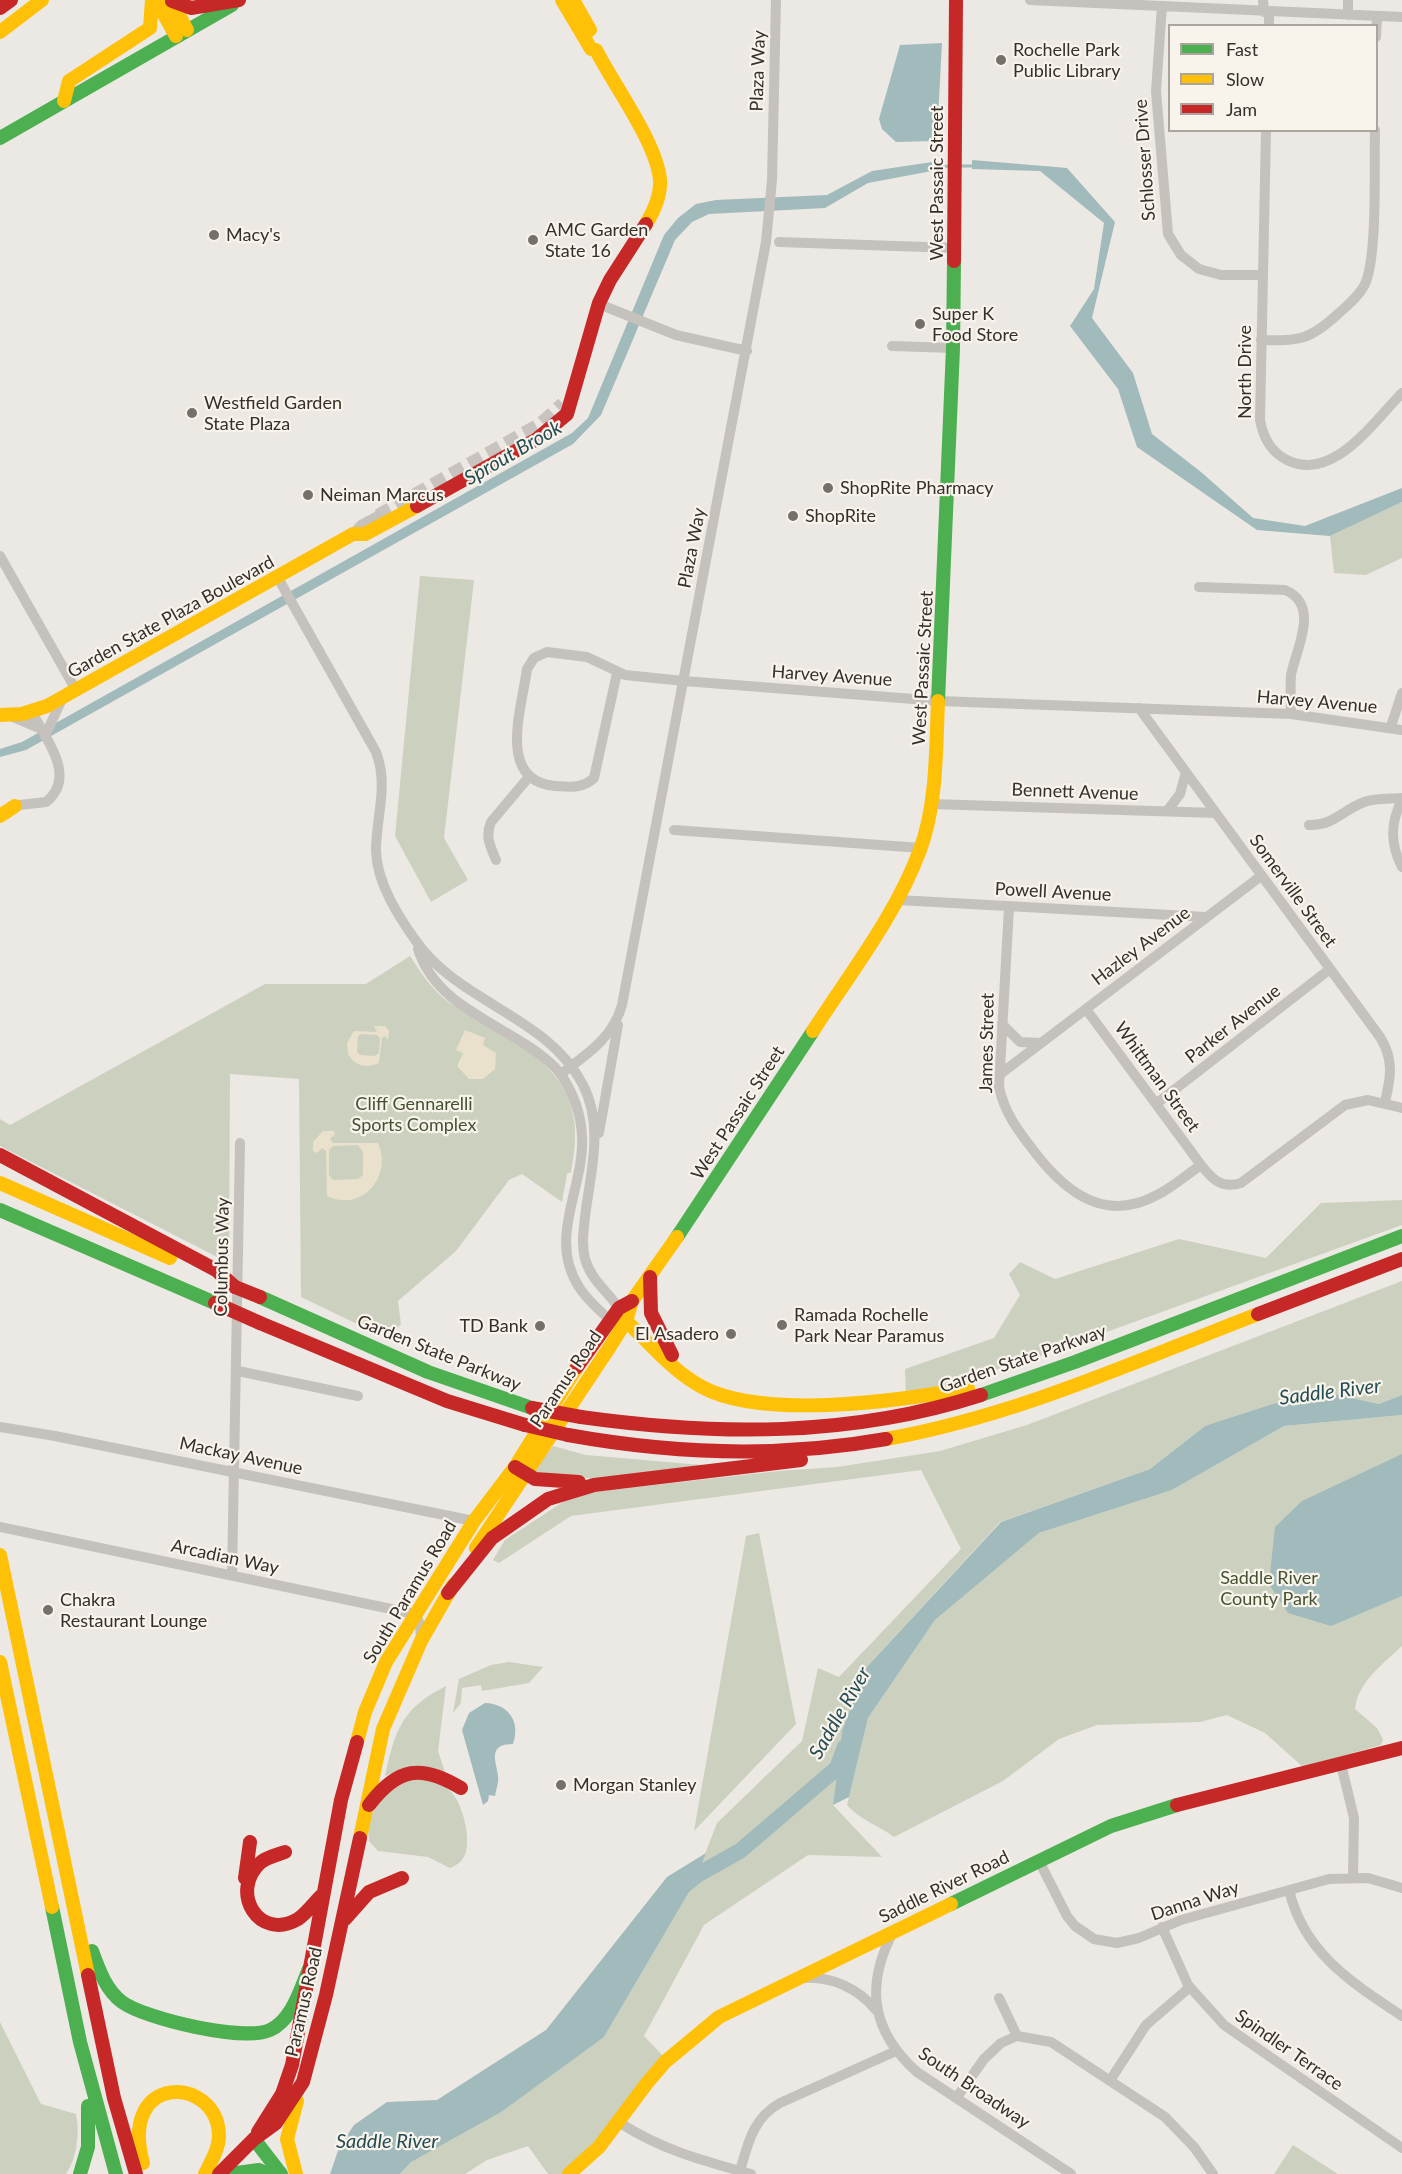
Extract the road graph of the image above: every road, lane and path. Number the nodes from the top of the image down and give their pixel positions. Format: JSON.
{"nodes":[{"id":1,"x":11,"y":0,"type":"edge"},
{"id":2,"x":42,"y":0,"type":"edge"},
{"id":3,"x":54,"y":0,"type":"edge"},
{"id":4,"x":154,"y":0,"type":"edge"},
{"id":5,"x":241,"y":0,"type":"edge"},
{"id":6,"x":562,"y":0,"type":"edge"},
{"id":7,"x":573,"y":0,"type":"edge"},
{"id":8,"x":776,"y":0,"type":"edge"},
{"id":9,"x":956,"y":0,"type":"edge"},
{"id":10,"x":1030,"y":0,"type":"edge"},
{"id":11,"x":1263,"y":0,"type":"edge"},
{"id":12,"x":1348,"y":0,"type":"edge"},
{"id":13,"x":172,"y":1,"type":"edge"},
{"id":14,"x":1162,"y":6,"type":"junction"},
{"id":15,"x":0,"y":8,"type":"edge"},
{"id":16,"x":1266,"y":12,"type":"junction"},
{"id":17,"x":21,"y":15,"type":"junction"},
{"id":18,"x":1348,"y":15,"type":"junction"},
{"id":19,"x":1377,"y":16,"type":"junction"},
{"id":20,"x":1402,"y":17,"type":"edge"},
{"id":21,"x":1269,"y":24,"type":"edge"},
{"id":22,"x":1377,"y":24,"type":"edge"},
{"id":23,"x":0,"y":32,"type":"edge"},
{"id":24,"x":182,"y":33,"type":"junction"},
{"id":25,"x":596,"y":50,"type":"junction"},
{"id":26,"x":64,"y":101,"type":"junction"},
{"id":27,"x":1266,"y":132,"type":"edge"},
{"id":28,"x":1375,"y":132,"type":"edge"},
{"id":29,"x":0,"y":138,"type":"edge"},
{"id":30,"x":779,"y":243,"type":"dead end"},
{"id":31,"x":954,"y":248,"type":"junction"},
{"id":32,"x":1263,"y":275,"type":"junction"},
{"id":33,"x":599,"y":304,"type":"junction"},
{"id":34,"x":1261,"y":340,"type":"junction"},
{"id":35,"x":892,"y":346,"type":"dead end"},
{"id":36,"x":953,"y":348,"type":"junction"},
{"id":37,"x":747,"y":351,"type":"junction"},
{"id":38,"x":577,"y":382,"type":"junction"},
{"id":39,"x":1402,"y":393,"type":"edge"},
{"id":40,"x":563,"y":404,"type":"tunnel mouth"},
{"id":41,"x":378,"y":516,"type":"tunnel mouth"},
{"id":42,"x":353,"y":534,"type":"junction"},
{"id":43,"x":0,"y":556,"type":"edge"},
{"id":44,"x":281,"y":584,"type":"junction"},
{"id":45,"x":1199,"y":586,"type":"dead end"},
{"id":46,"x":618,"y":673,"type":"junction"},
{"id":47,"x":684,"y":681,"type":"junction"},
{"id":48,"x":76,"y":690,"type":"junction"},
{"id":49,"x":1402,"y":693,"type":"edge"},
{"id":50,"x":63,"y":697,"type":"junction"},
{"id":51,"x":939,"y":701,"type":"junction"},
{"id":52,"x":1139,"y":708,"type":"junction"},
{"id":53,"x":32,"y":712,"type":"junction"},
{"id":54,"x":1291,"y":714,"type":"junction"},
{"id":55,"x":4,"y":715,"type":"edge"},
{"id":56,"x":1391,"y":726,"type":"junction"},
{"id":57,"x":45,"y":729,"type":"junction"},
{"id":58,"x":1402,"y":730,"type":"edge"},
{"id":59,"x":1186,"y":772,"type":"junction"},
{"id":60,"x":528,"y":778,"type":"junction"},
{"id":61,"x":1402,"y":799,"type":"edge"},
{"id":62,"x":932,"y":804,"type":"junction"},
{"id":63,"x":15,"y":806,"type":"junction"},
{"id":64,"x":0,"y":809,"type":"edge"},
{"id":65,"x":1167,"y":811,"type":"junction"},
{"id":66,"x":1216,"y":813,"type":"junction"},
{"id":67,"x":0,"y":816,"type":"edge"},
{"id":68,"x":1309,"y":825,"type":"dead end"},
{"id":69,"x":674,"y":830,"type":"dead end"},
{"id":70,"x":921,"y":849,"type":"junction"},
{"id":71,"x":496,"y":860,"type":"dead end"},
{"id":72,"x":1402,"y":867,"type":"edge"},
{"id":73,"x":1261,"y":876,"type":"junction"},
{"id":74,"x":898,"y":900,"type":"junction"},
{"id":75,"x":1009,"y":907,"type":"junction"},
{"id":76,"x":1206,"y":917,"type":"junction"},
{"id":77,"x":414,"y":940,"type":"junction"},
{"id":78,"x":1330,"y":969,"type":"junction"},
{"id":79,"x":622,"y":1005,"type":"junction"},
{"id":80,"x":493,"y":1006,"type":"junction"},
{"id":81,"x":1086,"y":1009,"type":"junction"},
{"id":82,"x":485,"y":1019,"type":"junction"},
{"id":83,"x":1002,"y":1024,"type":"junction"},
{"id":84,"x":1041,"y":1043,"type":"junction"},
{"id":85,"x":572,"y":1065,"type":"junction"},
{"id":86,"x":561,"y":1074,"type":"junction"},
{"id":87,"x":999,"y":1075,"type":"junction"},
{"id":88,"x":1385,"y":1102,"type":"junction"},
{"id":89,"x":1156,"y":1104,"type":"junction"},
{"id":90,"x":1402,"y":1108,"type":"edge"},
{"id":91,"x":240,"y":1143,"type":"dead end"},
{"id":92,"x":594,"y":1154,"type":"junction"},
{"id":93,"x":0,"y":1155,"type":"edge"},
{"id":94,"x":1201,"y":1164,"type":"junction"},
{"id":95,"x":0,"y":1183,"type":"edge"},
{"id":96,"x":0,"y":1210,"type":"edge"},
{"id":97,"x":1402,"y":1236,"type":"edge"},
{"id":98,"x":1402,"y":1259,"type":"edge"},
{"id":99,"x":662,"y":1260,"type":"joint"},
{"id":100,"x":216,"y":1274,"type":"junction"},
{"id":101,"x":650,"y":1277,"type":"junction"},
{"id":102,"x":626,"y":1305,"type":"junction"},
{"id":103,"x":610,"y":1320,"type":"junction"},
{"id":104,"x":626,"y":1321,"type":"junction"},
{"id":105,"x":1140,"y":1337,"type":"junction"},
{"id":106,"x":238,"y":1371,"type":"junction"},
{"id":107,"x":684,"y":1374,"type":"junction"},
{"id":108,"x":358,"y":1396,"type":"dead end"},
{"id":109,"x":963,"y":1423,"type":"junction"},
{"id":110,"x":0,"y":1427,"type":"edge"},
{"id":111,"x":520,"y":1471,"type":"junction"},
{"id":112,"x":236,"y":1472,"type":"junction"},
{"id":113,"x":620,"y":1481,"type":"junction"},
{"id":114,"x":474,"y":1521,"type":"junction"},
{"id":115,"x":0,"y":1527,"type":"edge"},
{"id":116,"x":0,"y":1555,"type":"edge"},
{"id":117,"x":232,"y":1575,"type":"junction"},
{"id":118,"x":448,"y":1593,"type":"junction"},
{"id":119,"x":415,"y":1614,"type":"junction"},
{"id":120,"x":422,"y":1641,"type":"junction"},
{"id":121,"x":0,"y":1662,"type":"edge"},
{"id":122,"x":1402,"y":1748,"type":"edge"},
{"id":123,"x":1341,"y":1764,"type":"junction"},
{"id":124,"x":461,"y":1788,"type":"dead end"},
{"id":125,"x":365,"y":1812,"type":"junction"},
{"id":126,"x":250,"y":1842,"type":"dead end"},
{"id":127,"x":332,"y":1850,"type":"joint"},
{"id":128,"x":285,"y":1852,"type":"dead end"},
{"id":129,"x":356,"y":1856,"type":"joint"},
{"id":130,"x":1039,"y":1861,"type":"junction"},
{"id":131,"x":1353,"y":1877,"type":"junction"},
{"id":132,"x":402,"y":1878,"type":"dead end"},
{"id":133,"x":245,"y":1883,"type":"junction"},
{"id":134,"x":1402,"y":1888,"type":"edge"},
{"id":135,"x":1289,"y":1890,"type":"junction"},
{"id":136,"x":324,"y":1892,"type":"junction"},
{"id":137,"x":74,"y":1906,"type":"junction"},
{"id":138,"x":340,"y":1926,"type":"junction"},
{"id":139,"x":1162,"y":1927,"type":"junction"},
{"id":140,"x":893,"y":1932,"type":"junction"},
{"id":141,"x":309,"y":1969,"type":"junction"},
{"id":142,"x":799,"y":1978,"type":"junction"},
{"id":143,"x":1190,"y":1987,"type":"junction"},
{"id":144,"x":999,"y":1998,"type":"dead end"},
{"id":145,"x":878,"y":2012,"type":"junction"},
{"id":146,"x":1402,"y":2016,"type":"edge"},
{"id":147,"x":1017,"y":2036,"type":"junction"},
{"id":148,"x":80,"y":2042,"type":"junction"},
{"id":149,"x":897,"y":2051,"type":"junction"},
{"id":150,"x":1111,"y":2079,"type":"junction"},
{"id":151,"x":303,"y":2082,"type":"junction"},
{"id":152,"x":957,"y":2097,"type":"junction"},
{"id":153,"x":620,"y":2123,"type":"junction"},
{"id":154,"x":254,"y":2139,"type":"junction"},
{"id":155,"x":1402,"y":2148,"type":"edge"},
{"id":156,"x":710,"y":2169,"type":"edge"},
{"id":157,"x":740,"y":2171,"type":"junction"},
{"id":158,"x":80,"y":2174,"type":"edge"},
{"id":159,"x":116,"y":2174,"type":"edge"},
{"id":160,"x":136,"y":2174,"type":"edge"},
{"id":161,"x":145,"y":2174,"type":"edge"},
{"id":162,"x":205,"y":2174,"type":"edge"},
{"id":163,"x":219,"y":2174,"type":"edge"},
{"id":164,"x":229,"y":2174,"type":"edge"},
{"id":165,"x":267,"y":2174,"type":"edge"},
{"id":166,"x":281,"y":2174,"type":"edge"},
{"id":167,"x":296,"y":2174,"type":"edge"},
{"id":168,"x":569,"y":2174,"type":"edge"},
{"id":169,"x":752,"y":2174,"type":"edge"},
{"id":170,"x":1071,"y":2174,"type":"edge"},
{"id":171,"x":1213,"y":2174,"type":"edge"}],
"edges":[{"from":1,"to":15,"type":"main road"},
{"from":2,"to":17,"type":"main road"},
{"from":3,"to":17,"type":"main road"},
{"from":4,"to":24,"type":"main road"},
{"from":4,"to":26,"type":"main road"},
{"from":5,"to":13,"type":"main road"},
{"from":5,"to":24,"type":"main road"},
{"from":6,"to":25,"type":"main road","name":"Garden State Plaza Boulevard"},
{"from":7,"to":25,"type":"main road","name":"Garden State Plaza Boulevard"},
{"from":8,"to":37,"type":"street","name":"Plaza Way"},
{"from":9,"to":31,"type":"main road","name":"West Passaic Street"},
{"from":10,"to":14,"type":"street"},
{"from":11,"to":16,"type":"street"},
{"from":12,"to":18,"type":"street"},
{"from":13,"to":24,"type":"main road"},
{"from":14,"to":16,"type":"street"},
{"from":14,"to":32,"type":"street","name":"Schlosser Drive"},
{"from":16,"to":18,"type":"street"},
{"from":16,"to":21,"type":"street"},
{"from":17,"to":23,"type":"main road"},
{"from":18,"to":19,"type":"street"},
{"from":19,"to":20,"type":"street"},
{"from":19,"to":22,"type":"street"},
{"from":24,"to":26,"type":"main road"},
{"from":25,"to":33,"type":"main road","name":"Garden State Plaza Boulevard"},
{"from":26,"to":29,"type":"main road"},
{"from":27,"to":32,"type":"street","name":"North Drive"},
{"from":28,"to":34,"type":"street"},
{"from":30,"to":31,"type":"street"},
{"from":31,"to":36,"type":"main road","name":"West Passaic Street"},
{"from":32,"to":34,"type":"street","name":"North Drive"},
{"from":33,"to":37,"type":"street"},
{"from":33,"to":38,"type":"main road","name":"Garden State Plaza Boulevard"},
{"from":34,"to":39,"type":"street","name":"North Drive"},
{"from":35,"to":36,"type":"street"},
{"from":36,"to":51,"type":"main road","name":"West Passaic Street"},
{"from":37,"to":47,"type":"street","name":"Plaza Way"},
{"from":38,"to":40,"type":"main road","name":"Garden State Plaza Boulevard"},
{"from":38,"to":42,"type":"main road","name":"Garden State Plaza Boulevard"},
{"from":41,"to":42,"type":"street","name":"Garden State Plaza Boulevard"},
{"from":42,"to":44,"type":"main road","name":"Garden State Plaza Boulevard"},
{"from":43,"to":48,"type":"street"},
{"from":44,"to":48,"type":"main road","name":"Garden State Plaza Boulevard"},
{"from":44,"to":77,"type":"street"},
{"from":45,"to":54,"type":"street"},
{"from":46,"to":47,"type":"street","name":"Harvey Avenue"},
{"from":46,"to":60,"type":"street"},
{"from":46,"to":60,"type":"street","name":"Harvey Avenue"},
{"from":47,"to":51,"type":"street","name":"Harvey Avenue"},
{"from":47,"to":79,"type":"street","name":"Plaza Way"},
{"from":48,"to":50,"type":"main road","name":"Garden State Plaza Boulevard"},
{"from":49,"to":56,"type":"street"},
{"from":50,"to":53,"type":"main road","name":"Garden State Plaza Boulevard"},
{"from":50,"to":57,"type":"street"},
{"from":51,"to":52,"type":"street","name":"Harvey Avenue"},
{"from":51,"to":62,"type":"main road","name":"West Passaic Street"},
{"from":52,"to":54,"type":"street","name":"Harvey Avenue"},
{"from":52,"to":59,"type":"street","name":"Somerville Street"},
{"from":53,"to":55,"type":"main road","name":"Garden State Plaza Boulevard"},
{"from":53,"to":57,"type":"street"},
{"from":54,"to":56,"type":"street","name":"Harvey Avenue"},
{"from":55,"to":57,"type":"street"},
{"from":56,"to":58,"type":"street","name":"Harvey Avenue"},
{"from":57,"to":63,"type":"street"},
{"from":59,"to":65,"type":"street"},
{"from":59,"to":66,"type":"street","name":"Somerville Street"},
{"from":60,"to":71,"type":"street"},
{"from":61,"to":68,"type":"street"},
{"from":61,"to":72,"type":"street"},
{"from":62,"to":65,"type":"street","name":"Bennett Avenue"},
{"from":62,"to":70,"type":"main road","name":"West Passaic Street"},
{"from":63,"to":64,"type":"street"},
{"from":63,"to":67,"type":"main road"},
{"from":65,"to":66,"type":"street","name":"Bennett Avenue"},
{"from":66,"to":73,"type":"street","name":"Somerville Street"},
{"from":69,"to":70,"type":"street"},
{"from":70,"to":74,"type":"main road","name":"West Passaic Street"},
{"from":73,"to":76,"type":"street","name":"Hazley Avenue"},
{"from":73,"to":78,"type":"street","name":"Somerville Street"},
{"from":74,"to":75,"type":"street","name":"Powell Avenue"},
{"from":74,"to":99,"type":"main road","name":"West Passaic Street"},
{"from":75,"to":76,"type":"street","name":"Powell Avenue"},
{"from":75,"to":83,"type":"street","name":"James Street"},
{"from":76,"to":81,"type":"street","name":"Hazley Avenue"},
{"from":77,"to":80,"type":"street"},
{"from":77,"to":82,"type":"street"},
{"from":78,"to":88,"type":"street","name":"Somerville Street"},
{"from":78,"to":89,"type":"street","name":"Parker Avenue"},
{"from":79,"to":85,"type":"street","name":"Plaza Way"},
{"from":79,"to":92,"type":"street"},
{"from":80,"to":82,"type":"street"},
{"from":80,"to":85,"type":"street"},
{"from":81,"to":84,"type":"street","name":"Hazley Avenue"},
{"from":81,"to":89,"type":"street","name":"Whittman Street"},
{"from":82,"to":86,"type":"street"},
{"from":83,"to":84,"type":"street"},
{"from":83,"to":87,"type":"street","name":"James Street"},
{"from":84,"to":87,"type":"street","name":"Hazley Avenue"},
{"from":85,"to":86,"type":"street","name":"Plaza Way"},
{"from":85,"to":92,"type":"street"},
{"from":86,"to":103,"type":"street"},
{"from":87,"to":94,"type":"street","name":"James Street"},
{"from":88,"to":90,"type":"street"},
{"from":88,"to":94,"type":"street","name":"Whittman Street"},
{"from":89,"to":94,"type":"street","name":"Whittman Street"},
{"from":91,"to":106,"type":"street","name":"Columbus Way"},
{"from":92,"to":102,"type":"street"},
{"from":93,"to":100,"type":"main road"},
{"from":95,"to":100,"type":"main road"},
{"from":96,"to":109,"type":"main road","name":"Garden State Parkway","bridge":true},
{"from":97,"to":105,"type":"main road","name":"Garden State Parkway"},
{"from":98,"to":109,"type":"main road","name":"Garden State Parkway"},
{"from":99,"to":101,"type":"main road","name":"Paramus Road"},
{"from":100,"to":105,"type":"main road","name":"Garden State Parkway","bridge":true},
{"from":101,"to":102,"type":"main road","name":"Paramus Road"},
{"from":101,"to":107,"type":"main road"},
{"from":102,"to":103,"type":"main road","name":"Paramus Road"},
{"from":102,"to":104,"type":"main road","name":"Paramus Road"},
{"from":103,"to":104,"type":"street"},
{"from":103,"to":111,"type":"main road","name":"Paramus Road"},
{"from":104,"to":107,"type":"main road"},
{"from":104,"to":111,"type":"main road","name":"Paramus Road"},
{"from":105,"to":107,"type":"main road"},
{"from":106,"to":108,"type":"street"},
{"from":106,"to":112,"type":"street","name":"Columbus Way"},
{"from":109,"to":113,"type":"main road"},
{"from":110,"to":112,"type":"street","name":"Mackay Avenue"},
{"from":111,"to":113,"type":"main road"},
{"from":111,"to":114,"type":"main road","name":"South Paramus Road"},
{"from":111,"to":118,"type":"main road","name":"South Paramus Road"},
{"from":112,"to":114,"type":"street","name":"Mackay Avenue"},
{"from":112,"to":117,"type":"street","name":"Columbus Way"},
{"from":113,"to":118,"type":"main road"},
{"from":114,"to":119,"type":"main road","name":"South Paramus Road"},
{"from":115,"to":117,"type":"street","name":"Arcadian Way"},
{"from":116,"to":137,"type":"main road"},
{"from":117,"to":119,"type":"street","name":"Arcadian Way"},
{"from":118,"to":120,"type":"main road","name":"South Paramus Road"},
{"from":119,"to":120,"type":"street"},
{"from":119,"to":127,"type":"main road","name":"South Paramus Road"},
{"from":120,"to":125,"type":"main road","name":"South Paramus Road"},
{"from":121,"to":148,"type":"main road"},
{"from":122,"to":123,"type":"main road","name":"Saddle River Road"},
{"from":123,"to":130,"type":"main road","name":"Saddle River Road"},
{"from":123,"to":131,"type":"street"},
{"from":124,"to":125,"type":"main road"},
{"from":125,"to":129,"type":"main road","name":"South Paramus Road"},
{"from":126,"to":133,"type":"main road"},
{"from":127,"to":136,"type":"main road","name":"Paramus Road"},
{"from":128,"to":133,"type":"main road"},
{"from":129,"to":138,"type":"main road","name":"Paramus Road"},
{"from":130,"to":139,"type":"street","name":"Danna Way"},
{"from":130,"to":140,"type":"main road","name":"Saddle River Road"},
{"from":131,"to":134,"type":"street","name":"Danna Way"},
{"from":131,"to":135,"type":"street","name":"Danna Way"},
{"from":132,"to":138,"type":"main road"},
{"from":133,"to":136,"type":"main road"},
{"from":135,"to":139,"type":"street","name":"Danna Way"},
{"from":135,"to":146,"type":"street"},
{"from":136,"to":141,"type":"main road","name":"Paramus Road"},
{"from":137,"to":141,"type":"main road"},
{"from":137,"to":160,"type":"main road"},
{"from":138,"to":151,"type":"main road","name":"Paramus Road"},
{"from":139,"to":143,"type":"street","name":"Spindler Terrace"},
{"from":140,"to":142,"type":"main road","name":"Saddle River Road"},
{"from":140,"to":145,"type":"street","name":"South Broadway"},
{"from":141,"to":154,"type":"main road","name":"Paramus Road"},
{"from":142,"to":145,"type":"street","name":"South Broadway"},
{"from":142,"to":153,"type":"main road","name":"Saddle River Road"},
{"from":143,"to":150,"type":"street"},
{"from":143,"to":155,"type":"street","name":"Spindler Terrace"},
{"from":144,"to":147,"type":"street"},
{"from":145,"to":149,"type":"street","name":"South Broadway"},
{"from":147,"to":150,"type":"street"},
{"from":147,"to":152,"type":"street"},
{"from":148,"to":158,"type":"main road"},
{"from":148,"to":159,"type":"main road"},
{"from":149,"to":152,"type":"street","name":"South Broadway"},
{"from":149,"to":157,"type":"street"},
{"from":150,"to":171,"type":"street"},
{"from":151,"to":154,"type":"main road","name":"Paramus Road"},
{"from":151,"to":167,"type":"main road"},
{"from":152,"to":170,"type":"street","name":"South Broadway"},
{"from":153,"to":156,"type":"street"},
{"from":153,"to":168,"type":"main road","name":"Saddle River Road"},
{"from":154,"to":163,"type":"main road","name":"Paramus Road"},
{"from":154,"to":166,"type":"main road"},
{"from":156,"to":157,"type":"street"},
{"from":157,"to":169,"type":"street"},
{"from":161,"to":162,"type":"main road"},
{"from":164,"to":165,"type":"main road"}]}
